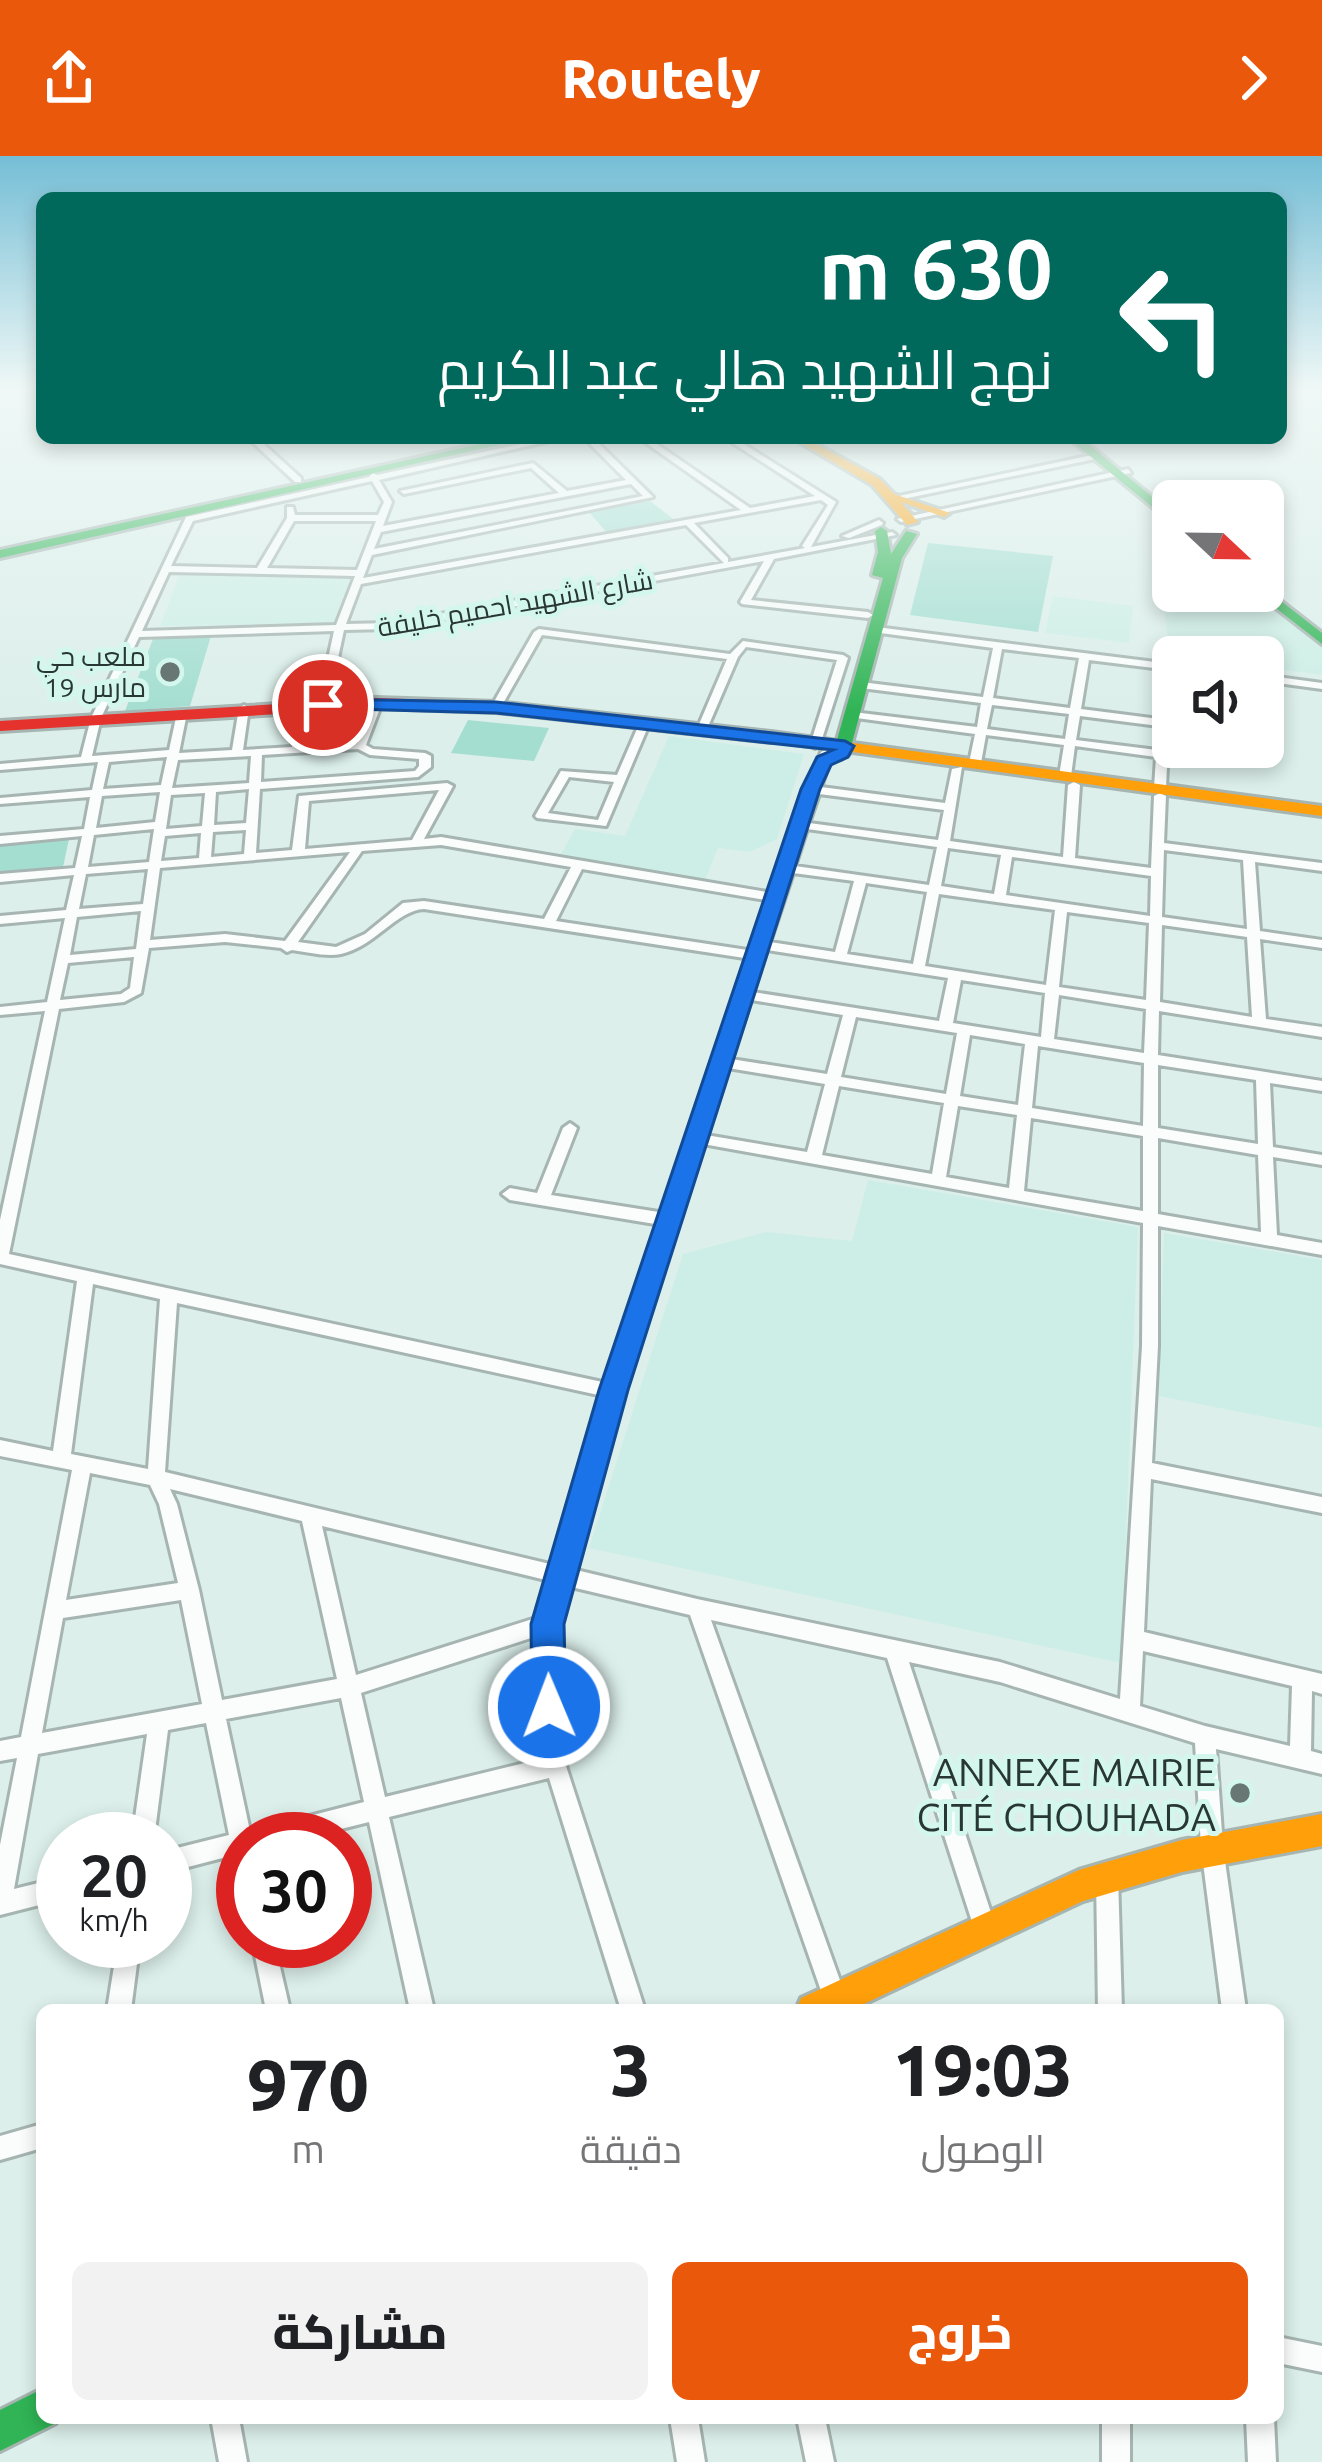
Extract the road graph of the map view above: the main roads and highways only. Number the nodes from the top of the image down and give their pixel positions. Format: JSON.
{"nodes":[{"id":1,"x":250,"y":497,"type":"edge"},
{"id":2,"x":255,"y":497,"type":"edge"},
{"id":3,"x":865,"y":497,"type":"edge"},
{"id":4,"x":882,"y":497,"type":"edge"},
{"id":5,"x":944,"y":513,"type":"road end"},
{"id":6,"x":897,"y":524,"type":"junction"},
{"id":7,"x":0,"y":550,"type":"edge"},
{"id":8,"x":1284,"y":598,"type":"edge"},
{"id":9,"x":1284,"y":609,"type":"edge"},
{"id":10,"x":874,"y":623,"type":"junction"},
{"id":11,"x":1322,"y":628,"type":"edge"},
{"id":12,"x":1322,"y":640,"type":"edge"},
{"id":13,"x":0,"y":726,"type":"edge"},
{"id":14,"x":830,"y":750,"type":"junction"},
{"id":15,"x":1322,"y":815,"type":"edge"},
{"id":16,"x":1322,"y":1830,"type":"edge"},
{"id":17,"x":826,"y":2004,"type":"edge"},
{"id":18,"x":36,"y":2412,"type":"edge"},
{"id":19,"x":0,"y":2431,"type":"edge"}],
"edges":[{"from":1,"to":7,"type":"main road"},
{"from":2,"to":7,"type":"main road"},
{"from":3,"to":6,"type":"main road"},
{"from":4,"to":6,"type":"main road"},
{"from":5,"to":6,"type":"main road"},
{"from":6,"to":10,"type":"main road"},
{"from":8,"to":11,"type":"main road"},
{"from":9,"to":12,"type":"main road"},
{"from":10,"to":14,"type":"main road"},
{"from":10,"to":14,"type":"main road"},
{"from":13,"to":14,"type":"main road"},
{"from":14,"to":15,"type":"main road"},
{"from":16,"to":17,"type":"main road"},
{"from":18,"to":19,"type":"main road"}]}
